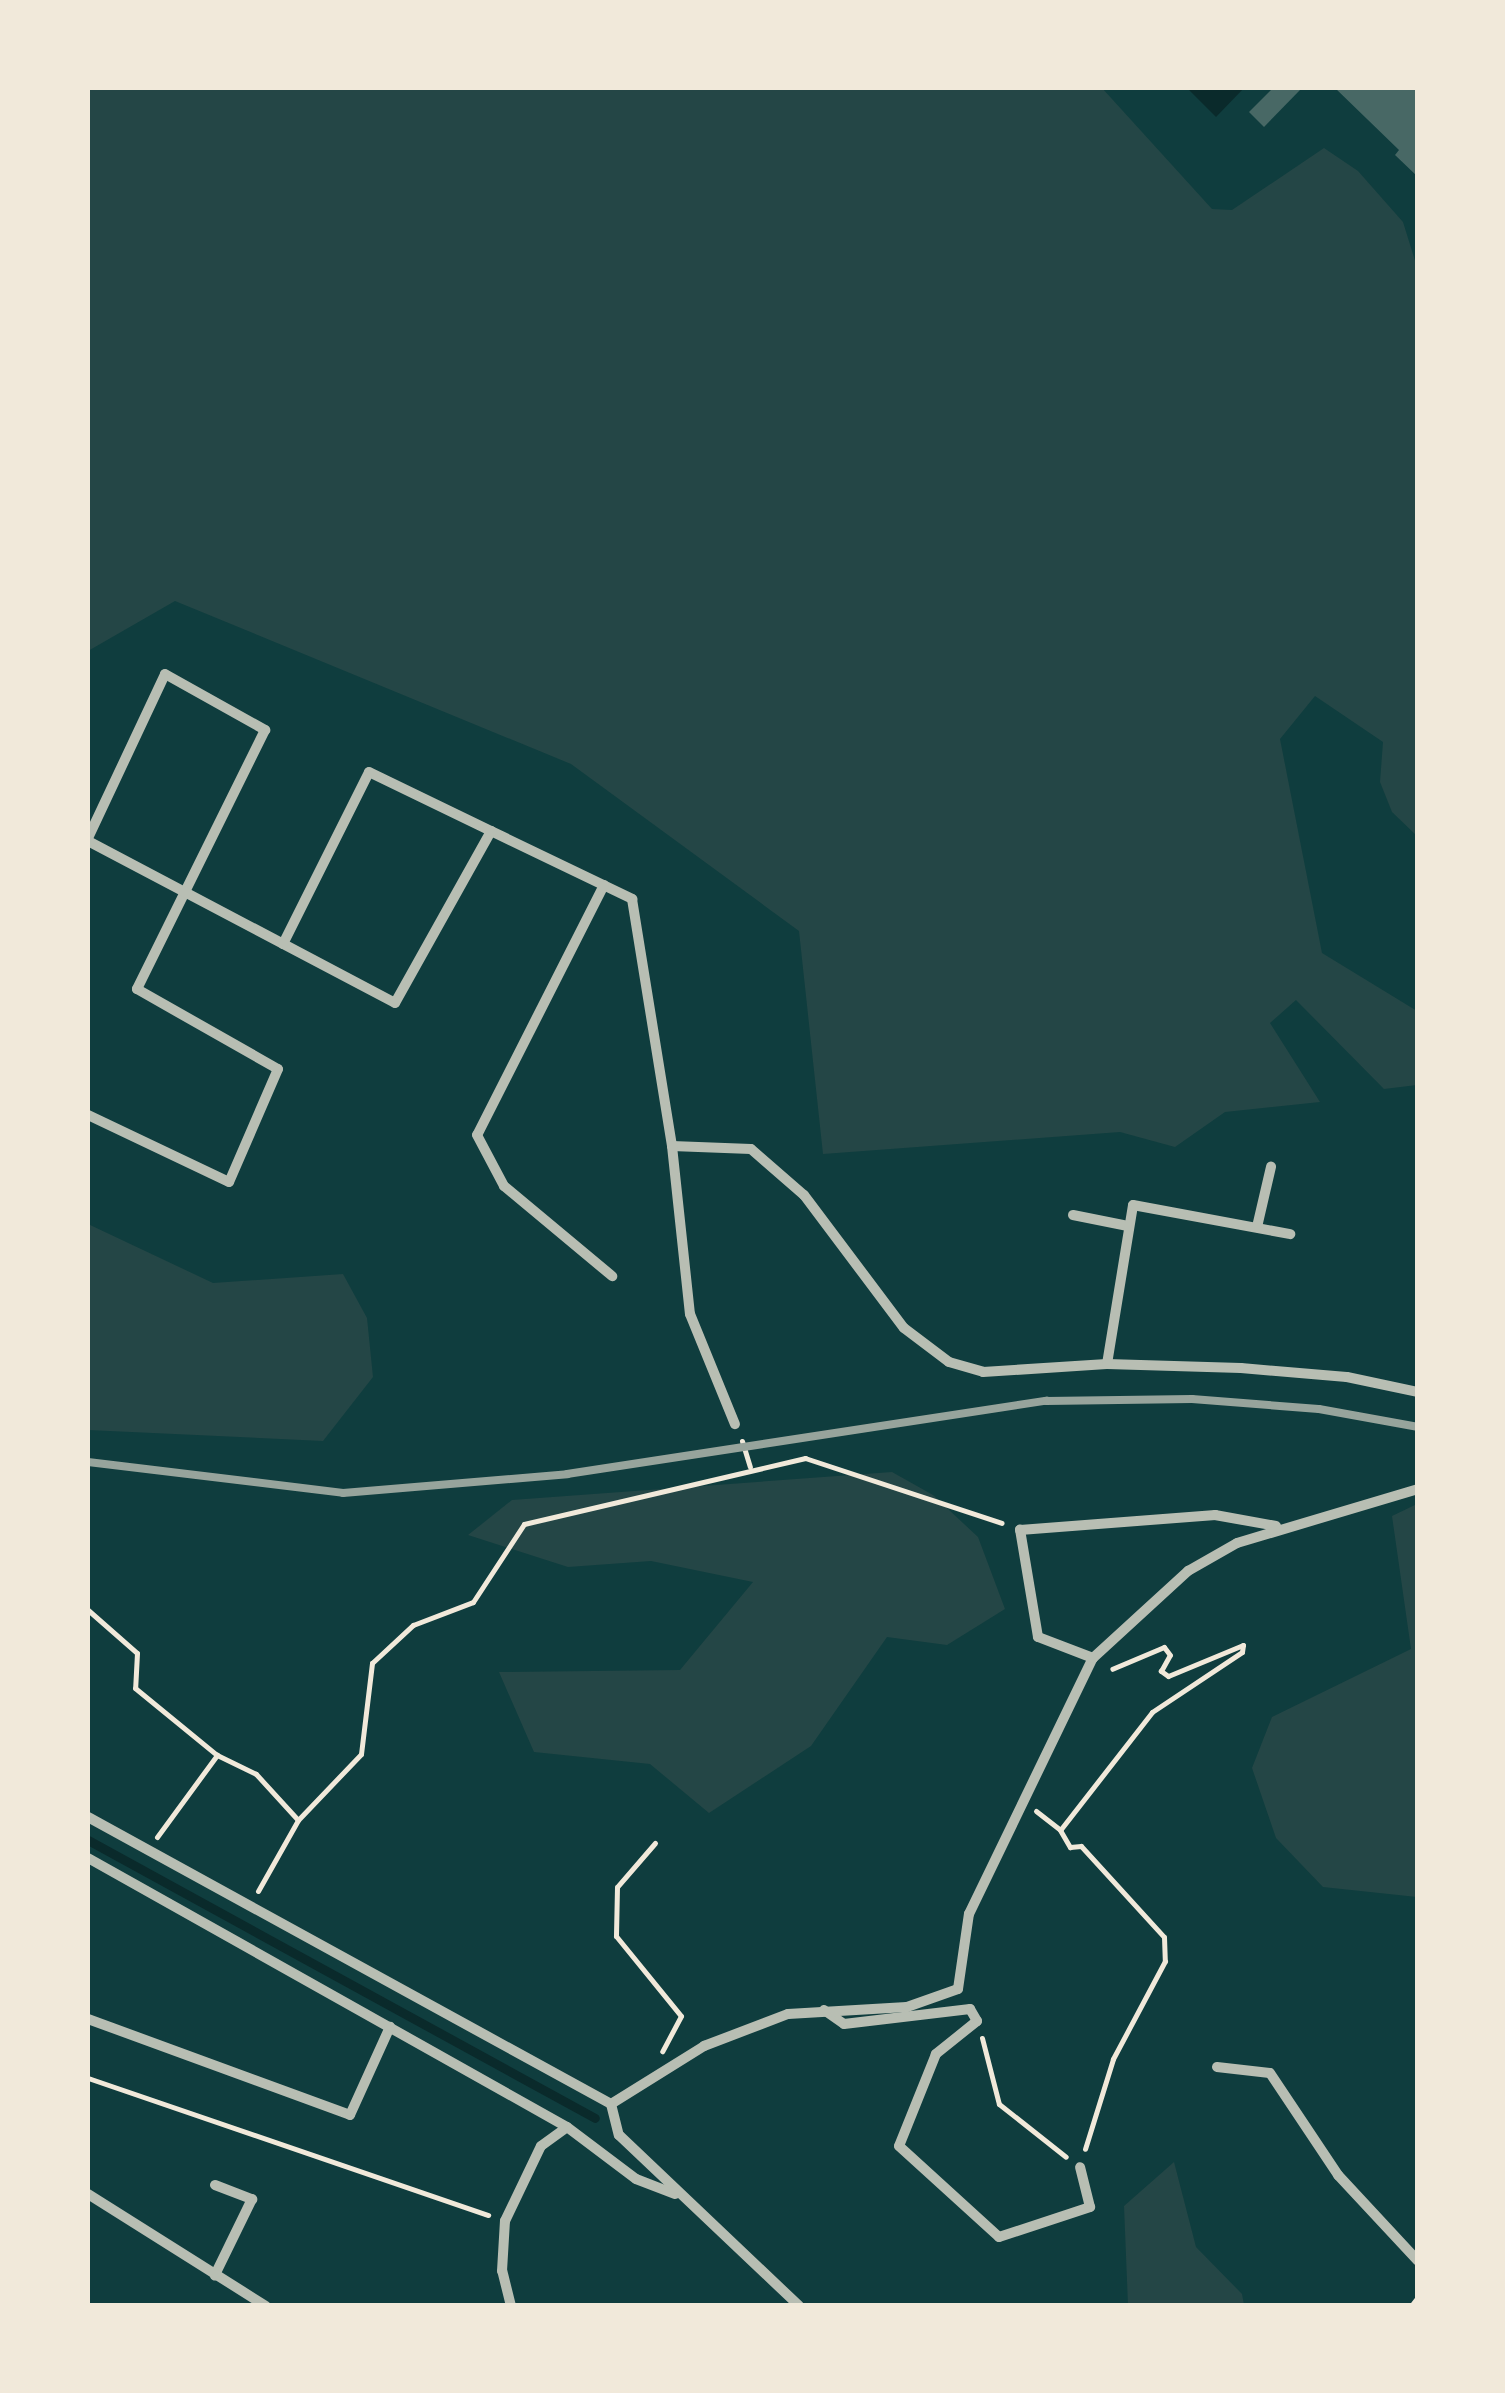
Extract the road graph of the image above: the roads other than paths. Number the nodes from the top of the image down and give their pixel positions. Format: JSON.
{"nodes":[{"id":1,"x":491,"y":831,"type":"junction"},
{"id":2,"x":88,"y":839,"type":"edge"},
{"id":3,"x":604,"y":884,"type":"junction"},
{"id":4,"x":186,"y":893,"type":"junction"},
{"id":5,"x":282,"y":944,"type":"junction"},
{"id":6,"x":88,"y":1115,"type":"edge"},
{"id":7,"x":672,"y":1146,"type":"junction"},
{"id":8,"x":1271,"y":1166,"type":"dead end"},
{"id":9,"x":1073,"y":1215,"type":"dead end"},
{"id":10,"x":1128,"y":1226,"type":"junction"},
{"id":11,"x":1257,"y":1228,"type":"junction"},
{"id":12,"x":1290,"y":1234,"type":"dead end"},
{"id":13,"x":612,"y":1276,"type":"dead end"},
{"id":14,"x":1107,"y":1364,"type":"junction"},
{"id":15,"x":1418,"y":1392,"type":"edge"},
{"id":16,"x":735,"y":1424,"type":"road end"},
{"id":17,"x":1418,"y":1489,"type":"edge"},
{"id":18,"x":1277,"y":1526,"type":"junction"},
{"id":19,"x":1093,"y":1658,"type":"junction"},
{"id":20,"x":88,"y":1817,"type":"edge"},
{"id":21,"x":88,"y":1858,"type":"edge"},
{"id":22,"x":823,"y":2010,"type":"junction"},
{"id":23,"x":88,"y":2018,"type":"edge"},
{"id":24,"x":390,"y":2027,"type":"junction"},
{"id":25,"x":1217,"y":2067,"type":"dead end"},
{"id":26,"x":612,"y":2104,"type":"junction"},
{"id":27,"x":567,"y":2127,"type":"junction"},
{"id":28,"x":1080,"y":2167,"type":"road end"},
{"id":29,"x":215,"y":2185,"type":"dead end"},
{"id":30,"x":88,"y":2194,"type":"edge"},
{"id":31,"x":682,"y":2197,"type":"junction"},
{"id":32,"x":1417,"y":2258,"type":"edge"},
{"id":33,"x":215,"y":2275,"type":"junction"},
{"id":34,"x":266,"y":2306,"type":"edge"},
{"id":35,"x":512,"y":2306,"type":"edge"},
{"id":36,"x":799,"y":2306,"type":"edge"}],
"edges":[{"from":1,"to":3,"type":"street"},
{"from":1,"to":5,"type":"street"},
{"from":1,"to":5,"type":"street"},
{"from":2,"to":4,"type":"street"},
{"from":2,"to":4,"type":"street"},
{"from":3,"to":7,"type":"street"},
{"from":3,"to":13,"type":"street"},
{"from":4,"to":5,"type":"street"},
{"from":4,"to":6,"type":"street"},
{"from":7,"to":14,"type":"street"},
{"from":7,"to":16,"type":"street"},
{"from":8,"to":11,"type":"street"},
{"from":9,"to":10,"type":"street"},
{"from":10,"to":11,"type":"street"},
{"from":10,"to":14,"type":"street"},
{"from":11,"to":12,"type":"street"},
{"from":14,"to":15,"type":"street"},
{"from":17,"to":18,"type":"street"},
{"from":18,"to":19,"type":"street"},
{"from":18,"to":19,"type":"street"},
{"from":19,"to":22,"type":"street"},
{"from":20,"to":26,"type":"street"},
{"from":21,"to":24,"type":"street"},
{"from":22,"to":26,"type":"street"},
{"from":22,"to":28,"type":"street"},
{"from":23,"to":24,"type":"street"},
{"from":24,"to":27,"type":"street"},
{"from":25,"to":32,"type":"street"},
{"from":26,"to":31,"type":"street"},
{"from":27,"to":31,"type":"street"},
{"from":27,"to":35,"type":"street"},
{"from":29,"to":33,"type":"street"},
{"from":30,"to":33,"type":"street"},
{"from":31,"to":36,"type":"street"},
{"from":33,"to":34,"type":"street"}]}
